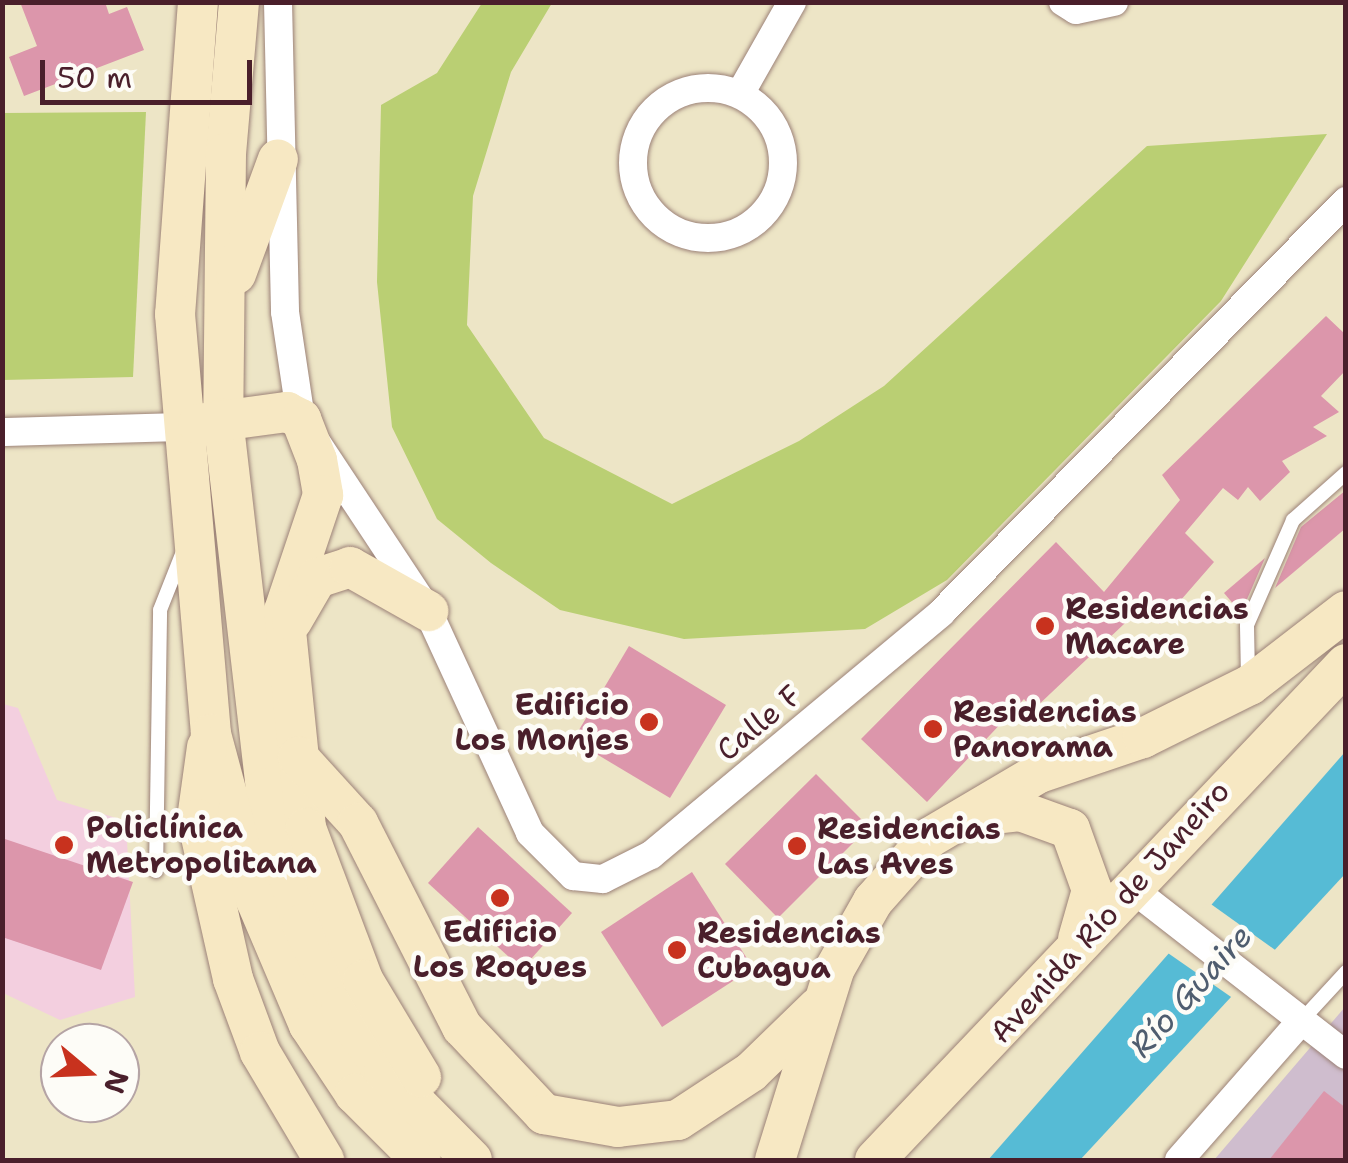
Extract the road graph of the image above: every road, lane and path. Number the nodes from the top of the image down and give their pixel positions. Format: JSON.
{"nodes":[{"id":1,"x":198,"y":2,"type":"edge"},
{"id":2,"x":223,"y":2,"type":"edge"},
{"id":3,"x":239,"y":2,"type":"edge"},
{"id":4,"x":278,"y":2,"type":"edge"},
{"id":5,"x":792,"y":2,"type":"edge"},
{"id":6,"x":1062,"y":2,"type":"edge"},
{"id":7,"x":1114,"y":2,"type":"edge"},
{"id":8,"x":740,"y":94,"type":"junction"},
{"id":9,"x":278,"y":159,"type":"junction"},
{"id":10,"x":1346,"y":201,"type":"edge"},
{"id":11,"x":223,"y":316,"type":"junction"},
{"id":12,"x":223,"y":418,"type":"junction"},
{"id":13,"x":301,"y":419,"type":"junction"},
{"id":14,"x":184,"y":428,"type":"junction"},
{"id":15,"x":2,"y":432,"type":"edge"},
{"id":16,"x":1346,"y":472,"type":"edge"},
{"id":17,"x":192,"y":528,"type":"junction"},
{"id":18,"x":428,"y":611,"type":"junction"},
{"id":19,"x":1346,"y":611,"type":"edge"},
{"id":20,"x":286,"y":639,"type":"junction"},
{"id":21,"x":1346,"y":664,"type":"edge"},
{"id":22,"x":1250,"y":686,"type":"junction"},
{"id":23,"x":211,"y":734,"type":"junction"},
{"id":24,"x":298,"y":757,"type":"junction"},
{"id":25,"x":956,"y":820,"type":"junction"},
{"id":26,"x":1070,"y":829,"type":"junction"},
{"id":27,"x":156,"y":871,"type":"dead end"},
{"id":28,"x":1130,"y":888,"type":"junction"},
{"id":29,"x":1074,"y":947,"type":"junction"},
{"id":30,"x":1346,"y":972,"type":"edge"},
{"id":31,"x":821,"y":1004,"type":"junction"},
{"id":32,"x":1296,"y":1017,"type":"junction"},
{"id":33,"x":1346,"y":1055,"type":"edge"},
{"id":34,"x":467,"y":1156,"type":"edge"},
{"id":35,"x":324,"y":1160,"type":"edge"},
{"id":36,"x":421,"y":1160,"type":"edge"},
{"id":37,"x":775,"y":1160,"type":"edge"},
{"id":38,"x":875,"y":1160,"type":"edge"},
{"id":39,"x":1180,"y":1160,"type":"edge"}],
"edges":[{"from":1,"to":14,"type":"main road"},
{"from":2,"to":14,"type":"main road"},
{"from":3,"to":11,"type":"main road"},
{"from":4,"to":9,"type":"street"},
{"from":5,"to":8,"type":"street"},
{"from":6,"to":7,"type":"street"},
{"from":8,"to":8,"type":"street"},
{"from":9,"to":11,"type":"main road"},
{"from":9,"to":13,"type":"street"},
{"from":10,"to":18,"type":"street","name":"Calle F"},
{"from":11,"to":12,"type":"main road"},
{"from":12,"to":13,"type":"main road"},
{"from":12,"to":14,"type":"main road"},
{"from":12,"to":34,"type":"main road"},
{"from":13,"to":18,"type":"street","name":"Calle F"},
{"from":13,"to":20,"type":"main road"},
{"from":14,"to":15,"type":"street"},
{"from":14,"to":17,"type":"main road"},
{"from":16,"to":22,"type":"lane"},
{"from":17,"to":23,"type":"main road"},
{"from":17,"to":27,"type":"lane"},
{"from":18,"to":20,"type":"main road"},
{"from":19,"to":22,"type":"main road"},
{"from":20,"to":24,"type":"main road"},
{"from":21,"to":28,"type":"main road","name":"Avenida Río de Janeiro"},
{"from":22,"to":25,"type":"main road"},
{"from":23,"to":35,"type":"main road"},
{"from":23,"to":36,"type":"main road"},
{"from":24,"to":31,"type":"main road"},
{"from":24,"to":34,"type":"main road"},
{"from":25,"to":26,"type":"main road"},
{"from":25,"to":31,"type":"main road"},
{"from":26,"to":28,"type":"main road"},
{"from":26,"to":29,"type":"main road"},
{"from":28,"to":29,"type":"main road","name":"Avenida Río de Janeiro"},
{"from":28,"to":32,"type":"street"},
{"from":29,"to":38,"type":"main road","name":"Avenida Río de Janeiro"},
{"from":30,"to":32,"type":"lane"},
{"from":31,"to":37,"type":"main road"},
{"from":32,"to":33,"type":"street"},
{"from":32,"to":39,"type":"street"}]}
